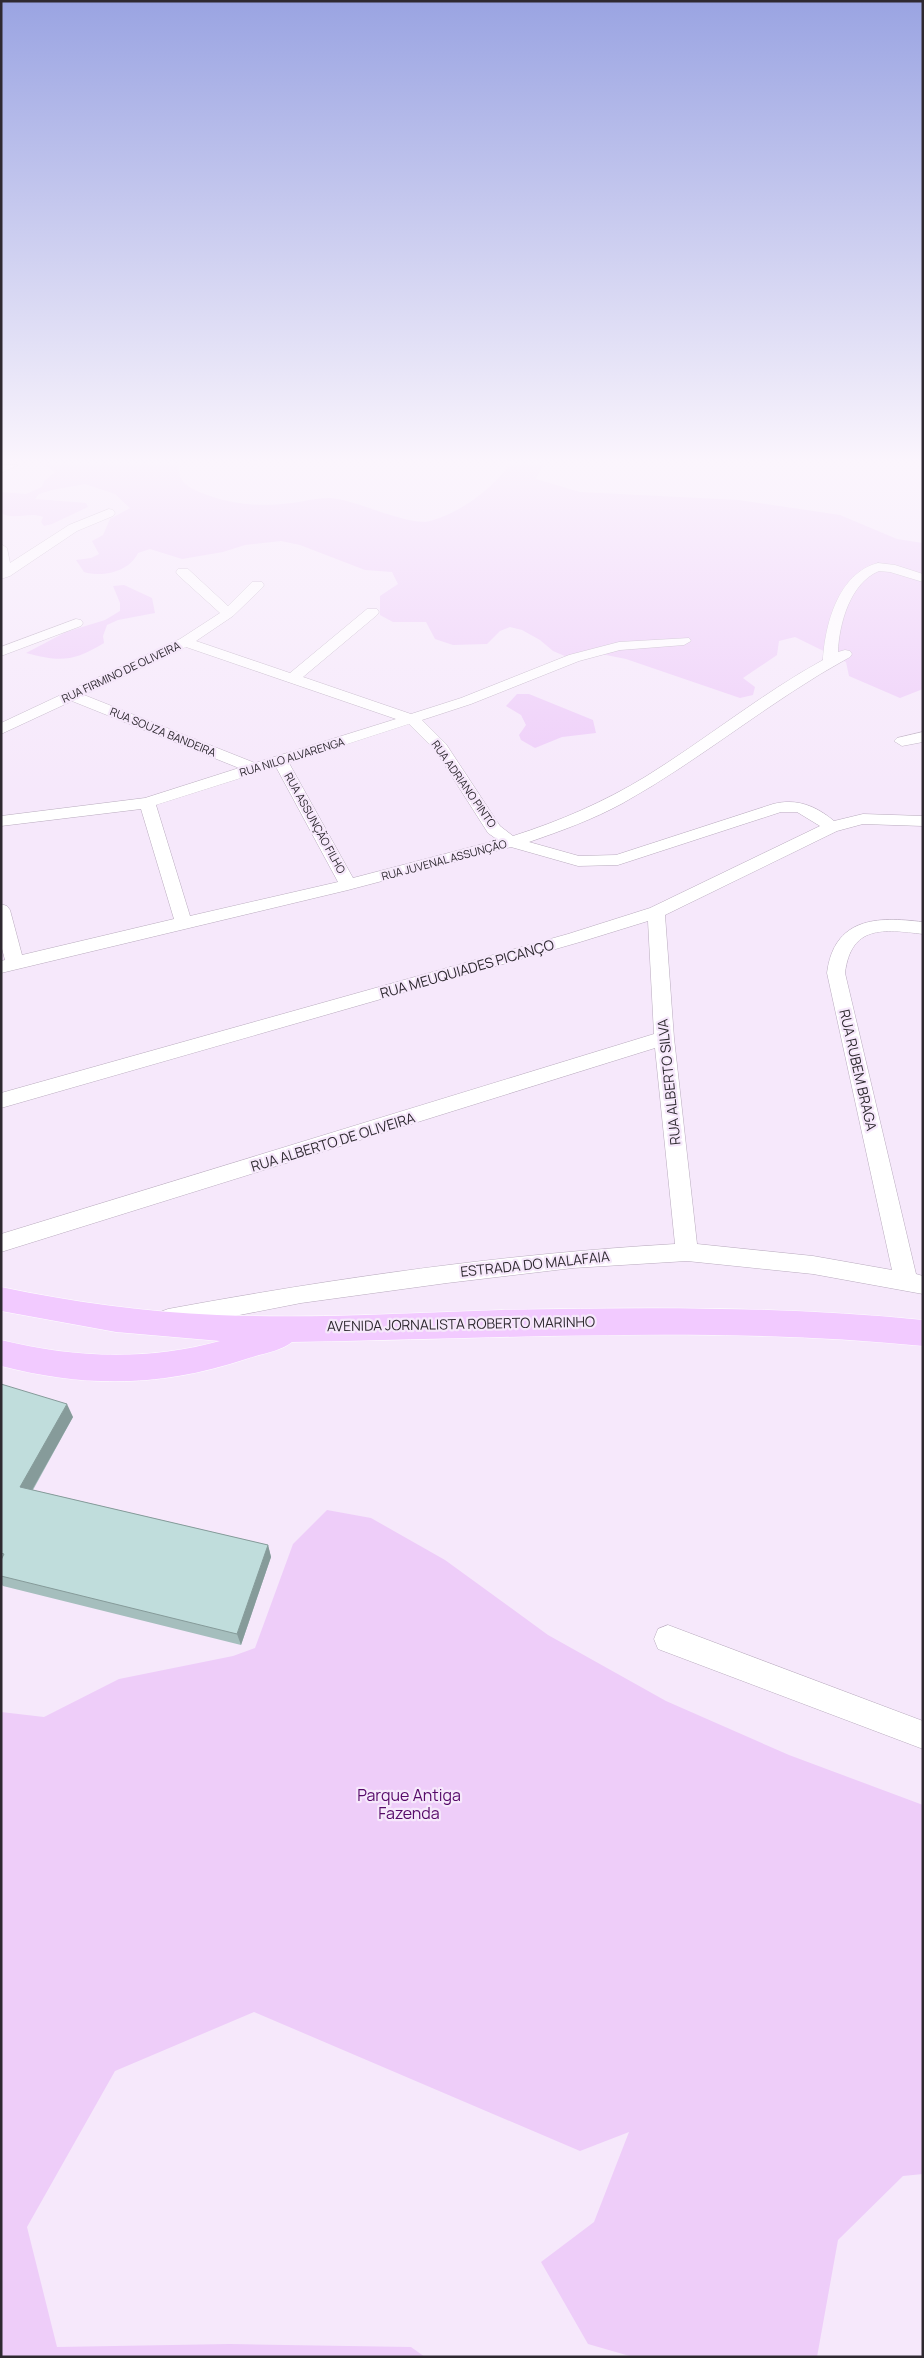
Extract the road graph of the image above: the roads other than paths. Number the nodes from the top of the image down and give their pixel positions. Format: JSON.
{"nodes":[{"id":1,"x":186,"y":575,"type":"edge"},
{"id":2,"x":862,"y":575,"type":"edge"},
{"id":3,"x":257,"y":585,"type":"dead end"},
{"id":4,"x":372,"y":612,"type":"dead end"},
{"id":5,"x":228,"y":613,"type":"junction"},
{"id":6,"x":76,"y":623,"type":"dead end"},
{"id":7,"x":684,"y":641,"type":"dead end"},
{"id":8,"x":185,"y":642,"type":"junction"},
{"id":9,"x":1,"y":652,"type":"edge"},
{"id":10,"x":845,"y":654,"type":"dead end"},
{"id":11,"x":830,"y":662,"type":"junction"},
{"id":12,"x":292,"y":679,"type":"junction"},
{"id":13,"x":71,"y":695,"type":"junction"},
{"id":14,"x":412,"y":719,"type":"junction"},
{"id":15,"x":1,"y":729,"type":"edge"},
{"id":16,"x":923,"y":737,"type":"edge"},
{"id":17,"x":902,"y":741,"type":"dead end"},
{"id":18,"x":281,"y":762,"type":"junction"},
{"id":19,"x":256,"y":769,"type":"junction"},
{"id":20,"x":147,"y":802,"type":"junction"},
{"id":21,"x":1,"y":821,"type":"edge"},
{"id":22,"x":923,"y":821,"type":"edge"},
{"id":23,"x":832,"y":827,"type":"junction"},
{"id":24,"x":510,"y":842,"type":"junction"},
{"id":25,"x":348,"y":885,"type":"junction"},
{"id":26,"x":1,"y":910,"type":"edge"},
{"id":27,"x":656,"y":912,"type":"junction"},
{"id":28,"x":184,"y":924,"type":"junction"},
{"id":29,"x":923,"y":928,"type":"edge"},
{"id":30,"x":8,"y":965,"type":"edge"},
{"id":31,"x":664,"y":1038,"type":"junction"},
{"id":32,"x":1,"y":1101,"type":"edge"},
{"id":33,"x":1,"y":1243,"type":"edge"},
{"id":34,"x":687,"y":1252,"type":"junction"},
{"id":35,"x":914,"y":1283,"type":"edge"},
{"id":36,"x":1,"y":1299,"type":"edge"},
{"id":37,"x":149,"y":1323,"type":"junction"},
{"id":38,"x":303,"y":1327,"type":"junction"},
{"id":39,"x":923,"y":1333,"type":"edge"},
{"id":40,"x":1,"y":1353,"type":"edge"},
{"id":41,"x":668,"y":1639,"type":"dead end"},
{"id":42,"x":923,"y":1735,"type":"edge"}],
"edges":[{"from":1,"to":5,"type":"street"},
{"from":2,"to":11,"type":"street"},
{"from":3,"to":5,"type":"street","name":"RUA FIRMINO DE OLIVEIRA"},
{"from":4,"to":12,"type":"street"},
{"from":5,"to":8,"type":"street","name":"RUA FIRMINO DE OLIVEIRA"},
{"from":6,"to":9,"type":"street"},
{"from":7,"to":14,"type":"street","name":"RUA NILO ALVARENGA"},
{"from":8,"to":12,"type":"street","name":"RUA ADRIANO PINTO"},
{"from":8,"to":13,"type":"street","name":"RUA FIRMINO DE OLIVEIRA"},
{"from":10,"to":11,"type":"street","name":"RUA JUVENAL ASSUNÇÃO"},
{"from":11,"to":24,"type":"street","name":"RUA JUVENAL ASSUNÇÃO"},
{"from":12,"to":14,"type":"street","name":"RUA ADRIANO PINTO"},
{"from":13,"to":15,"type":"street","name":"RUA FIRMINO DE OLIVEIRA"},
{"from":13,"to":19,"type":"street","name":"RUA SOUZA BANDEIRA"},
{"from":14,"to":18,"type":"street","name":"RUA NILO ALVARENGA"},
{"from":14,"to":24,"type":"street","name":"RUA ADRIANO PINTO"},
{"from":16,"to":17,"type":"street"},
{"from":18,"to":19,"type":"street","name":"RUA NILO ALVARENGA"},
{"from":18,"to":25,"type":"street","name":"RUA ASSUNÇÃO FILHO"},
{"from":19,"to":20,"type":"street","name":"RUA NILO ALVARENGA"},
{"from":20,"to":21,"type":"street","name":"RUA NILO ALVARENGA"},
{"from":20,"to":28,"type":"street"},
{"from":22,"to":23,"type":"street","name":"RUA MEUQUIADES PICANÇO"},
{"from":23,"to":24,"type":"street","name":"RUA ADRIANO PINTO"},
{"from":23,"to":27,"type":"street","name":"RUA MEUQUIADES PICANÇO"},
{"from":24,"to":25,"type":"street","name":"RUA JUVENAL ASSUNÇÃO"},
{"from":25,"to":28,"type":"street","name":"RUA JUVENAL ASSUNÇÃO"},
{"from":26,"to":30,"type":"street"},
{"from":27,"to":31,"type":"street","name":"RUA ALBERTO SILVA"},
{"from":27,"to":32,"type":"street","name":"RUA MEUQUIADES PICANÇO"},
{"from":28,"to":30,"type":"street","name":"RUA JUVENAL ASSUNÇÃO"},
{"from":29,"to":35,"type":"street","name":"RUA RUBEM BRAGA"},
{"from":31,"to":33,"type":"street","name":"RUA ALBERTO DE OLIVEIRA"},
{"from":31,"to":34,"type":"street","name":"RUA ALBERTO SILVA"},
{"from":34,"to":35,"type":"street","name":"ESTRADA DO MALAFAIA"},
{"from":34,"to":37,"type":"street","name":"ESTRADA DO MALAFAIA"},
{"from":36,"to":37,"type":"main road","name":"AVENIDA JORNALISTA ROBERTO MARINHO"},
{"from":37,"to":38,"type":"main road","name":"AVENIDA JORNALISTA ROBERTO MARINHO"},
{"from":38,"to":39,"type":"main road","name":"AVENIDA JORNALISTA ROBERTO MARINHO"},
{"from":38,"to":40,"type":"main road"},
{"from":41,"to":42,"type":"street"}]}
